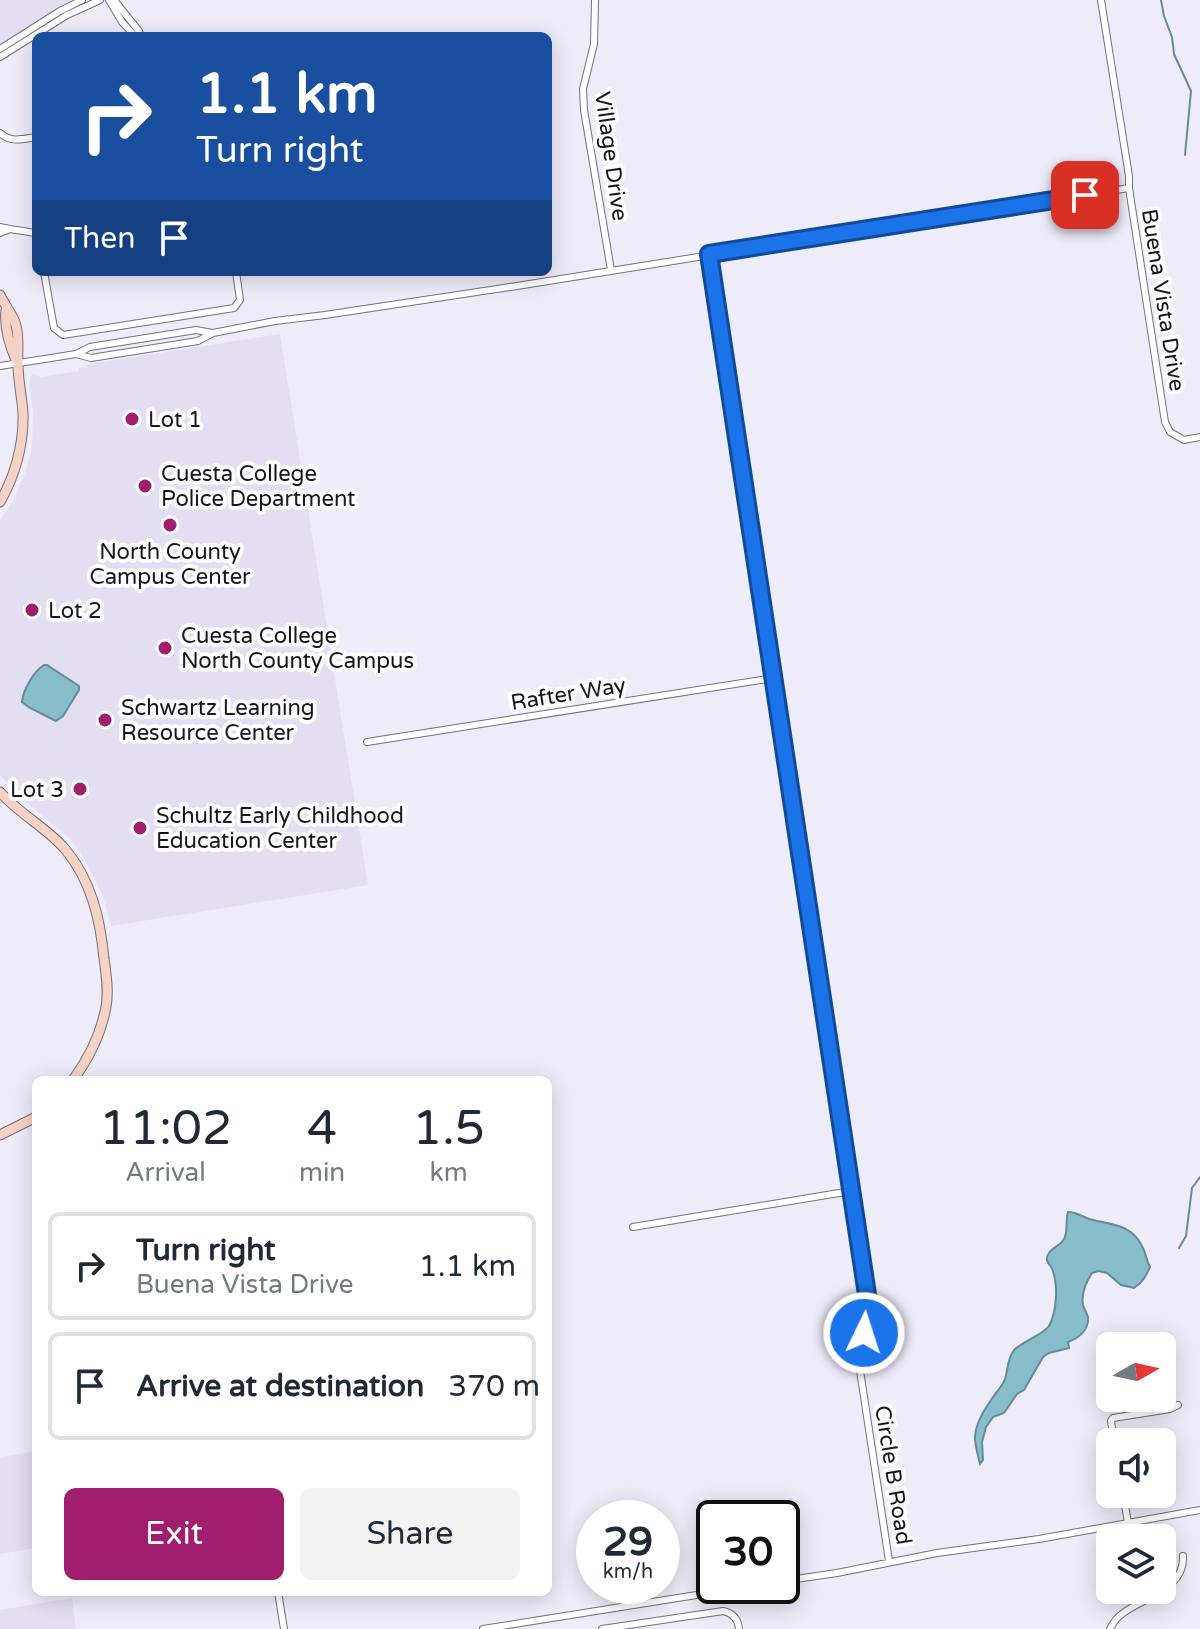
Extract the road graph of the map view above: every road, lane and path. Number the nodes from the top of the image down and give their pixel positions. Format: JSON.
{"nodes":[{"id":1,"x":82,"y":0,"type":"edge"},
{"id":2,"x":100,"y":0,"type":"edge"},
{"id":3,"x":111,"y":0,"type":"edge"},
{"id":4,"x":595,"y":0,"type":"edge"},
{"id":5,"x":1101,"y":0,"type":"edge"},
{"id":6,"x":40,"y":32,"type":"edge"},
{"id":7,"x":139,"y":32,"type":"edge"},
{"id":8,"x":32,"y":37,"type":"edge"},
{"id":9,"x":0,"y":49,"type":"edge"},
{"id":10,"x":0,"y":57,"type":"edge"},
{"id":11,"x":0,"y":133,"type":"edge"},
{"id":12,"x":32,"y":138,"type":"edge"},
{"id":13,"x":1129,"y":188,"type":"junction"},
{"id":14,"x":0,"y":230,"type":"edge"},
{"id":15,"x":32,"y":232,"type":"edge"},
{"id":16,"x":709,"y":254,"type":"junction"},
{"id":17,"x":611,"y":270,"type":"junction"},
{"id":18,"x":45,"y":276,"type":"edge"},
{"id":19,"x":237,"y":276,"type":"edge"},
{"id":20,"x":0,"y":295,"type":"edge"},
{"id":21,"x":213,"y":333,"type":"junction"},
{"id":22,"x":76,"y":354,"type":"junction"},
{"id":23,"x":18,"y":363,"type":"junction"},
{"id":24,"x":0,"y":366,"type":"edge"},
{"id":25,"x":1200,"y":437,"type":"edge"},
{"id":26,"x":0,"y":502,"type":"edge"},
{"id":27,"x":774,"y":678,"type":"junction"},
{"id":28,"x":367,"y":742,"type":"dead end"},
{"id":29,"x":0,"y":792,"type":"edge"},
{"id":30,"x":76,"y":1076,"type":"edge"},
{"id":31,"x":32,"y":1119,"type":"edge"},
{"id":32,"x":0,"y":1135,"type":"edge"},
{"id":33,"x":851,"y":1191,"type":"junction"},
{"id":34,"x":633,"y":1227,"type":"dead end"},
{"id":35,"x":1178,"y":1405,"type":"dead end"},
{"id":36,"x":1112,"y":1428,"type":"edge"},
{"id":37,"x":1125,"y":1508,"type":"edge"},
{"id":38,"x":1200,"y":1510,"type":"edge"},
{"id":39,"x":1128,"y":1523,"type":"junction"},
{"id":40,"x":1183,"y":1556,"type":"dead end"},
{"id":41,"x":889,"y":1561,"type":"junction"},
{"id":42,"x":800,"y":1578,"type":"edge"},
{"id":43,"x":696,"y":1595,"type":"edge"},
{"id":44,"x":279,"y":1596,"type":"edge"},
{"id":45,"x":284,"y":1629,"type":"edge"},
{"id":46,"x":483,"y":1629,"type":"edge"},
{"id":47,"x":602,"y":1629,"type":"edge"},
{"id":48,"x":739,"y":1629,"type":"edge"},
{"id":49,"x":1110,"y":1629,"type":"edge"}],
"edges":[{"from":1,"to":9,"type":"street"},
{"from":2,"to":6,"type":"street"},
{"from":3,"to":7,"type":"street"},
{"from":4,"to":17,"type":"street","name":"Village Drive"},
{"from":5,"to":13,"type":"street","name":"Buena Vista Drive"},
{"from":8,"to":10,"type":"street"},
{"from":11,"to":12,"type":"street"},
{"from":13,"to":16,"type":"street","name":"Buena Vista Drive"},
{"from":13,"to":25,"type":"street","name":"Buena Vista Drive"},
{"from":14,"to":15,"type":"street"},
{"from":16,"to":17,"type":"street","name":"Buena Vista Drive"},
{"from":16,"to":27,"type":"street","name":"Circle B Road"},
{"from":17,"to":21,"type":"street","name":"Buena Vista Drive"},
{"from":18,"to":19,"type":"street"},
{"from":20,"to":23,"type":"street"},
{"from":21,"to":22,"type":"street","name":"Buena Vista Drive"},
{"from":21,"to":22,"type":"street","name":"Buena Vista Drive"},
{"from":22,"to":23,"type":"street","name":"Buena Vista Drive"},
{"from":23,"to":24,"type":"street","name":"Buena Vista Drive"},
{"from":23,"to":26,"type":"street"},
{"from":27,"to":28,"type":"street","name":"Rafter Way"},
{"from":27,"to":33,"type":"street","name":"Circle B Road"},
{"from":29,"to":30,"type":"street"},
{"from":31,"to":32,"type":"street"},
{"from":33,"to":34,"type":"street"},
{"from":33,"to":41,"type":"street","name":"Circle B Road"},
{"from":35,"to":36,"type":"street"},
{"from":37,"to":39,"type":"street"},
{"from":38,"to":39,"type":"street"},
{"from":39,"to":41,"type":"street"},
{"from":40,"to":49,"type":"street"},
{"from":41,"to":42,"type":"street"},
{"from":43,"to":46,"type":"street"},
{"from":44,"to":45,"type":"street"},
{"from":47,"to":48,"type":"street"}]}
